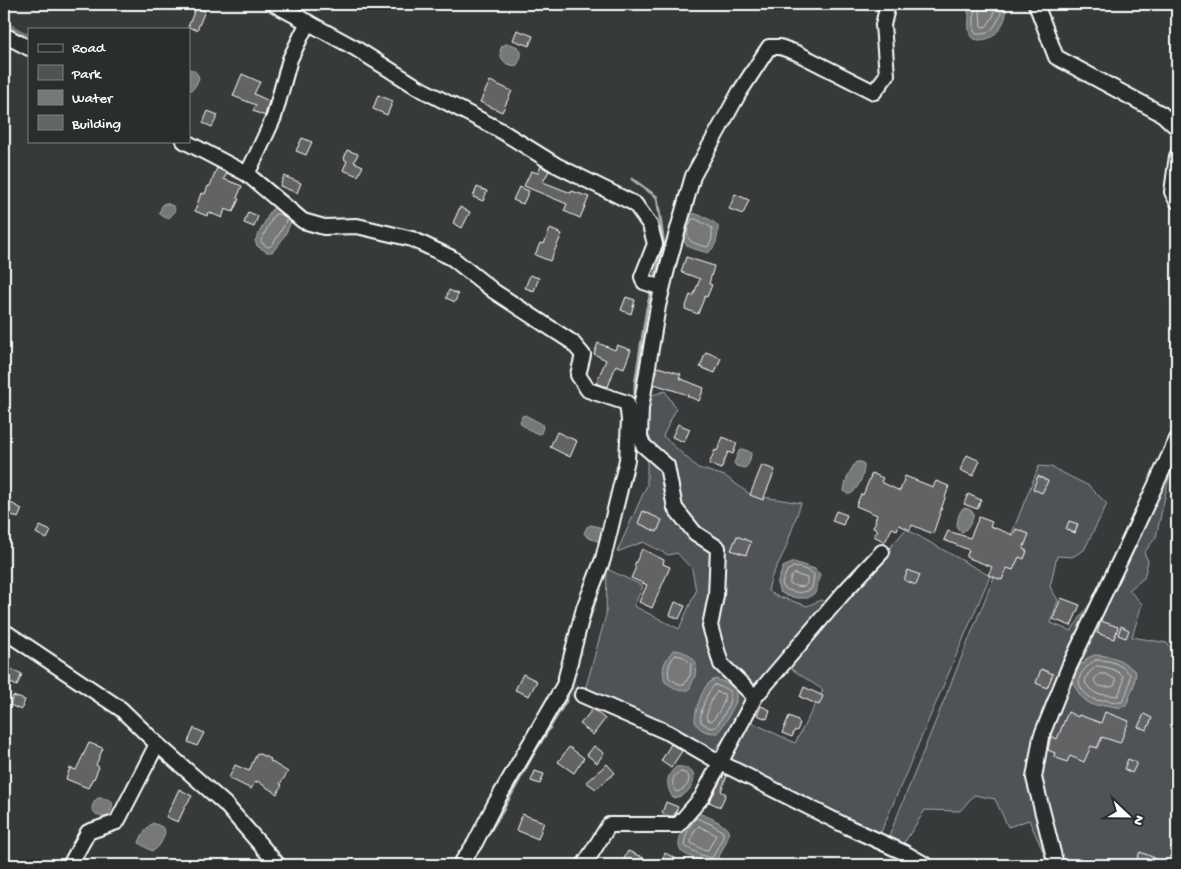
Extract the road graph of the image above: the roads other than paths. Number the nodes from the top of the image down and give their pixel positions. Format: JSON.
{"nodes":[{"id":1,"x":274,"y":4,"type":"edge"},
{"id":2,"x":888,"y":4,"type":"edge"},
{"id":3,"x":1036,"y":4,"type":"edge"},
{"id":4,"x":308,"y":22,"type":"junction"},
{"id":5,"x":4,"y":35,"type":"edge"},
{"id":6,"x":28,"y":47,"type":"edge"},
{"id":7,"x":1177,"y":128,"type":"edge"},
{"id":8,"x":186,"y":142,"type":"edge"},
{"id":9,"x":1177,"y":156,"type":"edge"},
{"id":10,"x":247,"y":174,"type":"junction"},
{"id":11,"x":1177,"y":201,"type":"edge"},
{"id":12,"x":662,"y":288,"type":"junction"},
{"id":13,"x":1177,"y":439,"type":"edge"},
{"id":14,"x":882,"y":552,"type":"dead end"},
{"id":15,"x":4,"y":632,"type":"edge"},
{"id":16,"x":582,"y":695,"type":"tunnel mouth"},
{"id":17,"x":755,"y":697,"type":"junction"},
{"id":18,"x":156,"y":744,"type":"junction"},
{"id":19,"x":719,"y":762,"type":"junction"},
{"id":20,"x":70,"y":865,"type":"edge"},
{"id":21,"x":278,"y":865,"type":"edge"},
{"id":22,"x":460,"y":865,"type":"edge"},
{"id":23,"x":584,"y":865,"type":"edge"},
{"id":24,"x":926,"y":865,"type":"edge"},
{"id":25,"x":1056,"y":865,"type":"edge"}],
"edges":[{"from":1,"to":4,"type":"street"},
{"from":2,"to":12,"type":"street"},
{"from":3,"to":7,"type":"street"},
{"from":4,"to":10,"type":"street"},
{"from":4,"to":12,"type":"street"},
{"from":5,"to":6,"type":"street"},
{"from":8,"to":10,"type":"street"},
{"from":9,"to":11,"type":"street"},
{"from":10,"to":22,"type":"street"},
{"from":12,"to":17,"type":"street"},
{"from":13,"to":25,"type":"street"},
{"from":14,"to":17,"type":"street"},
{"from":15,"to":18,"type":"street"},
{"from":16,"to":19,"type":"street"},
{"from":17,"to":19,"type":"street"},
{"from":18,"to":20,"type":"street"},
{"from":18,"to":21,"type":"street"},
{"from":19,"to":23,"type":"street"},
{"from":19,"to":24,"type":"street"}]}
